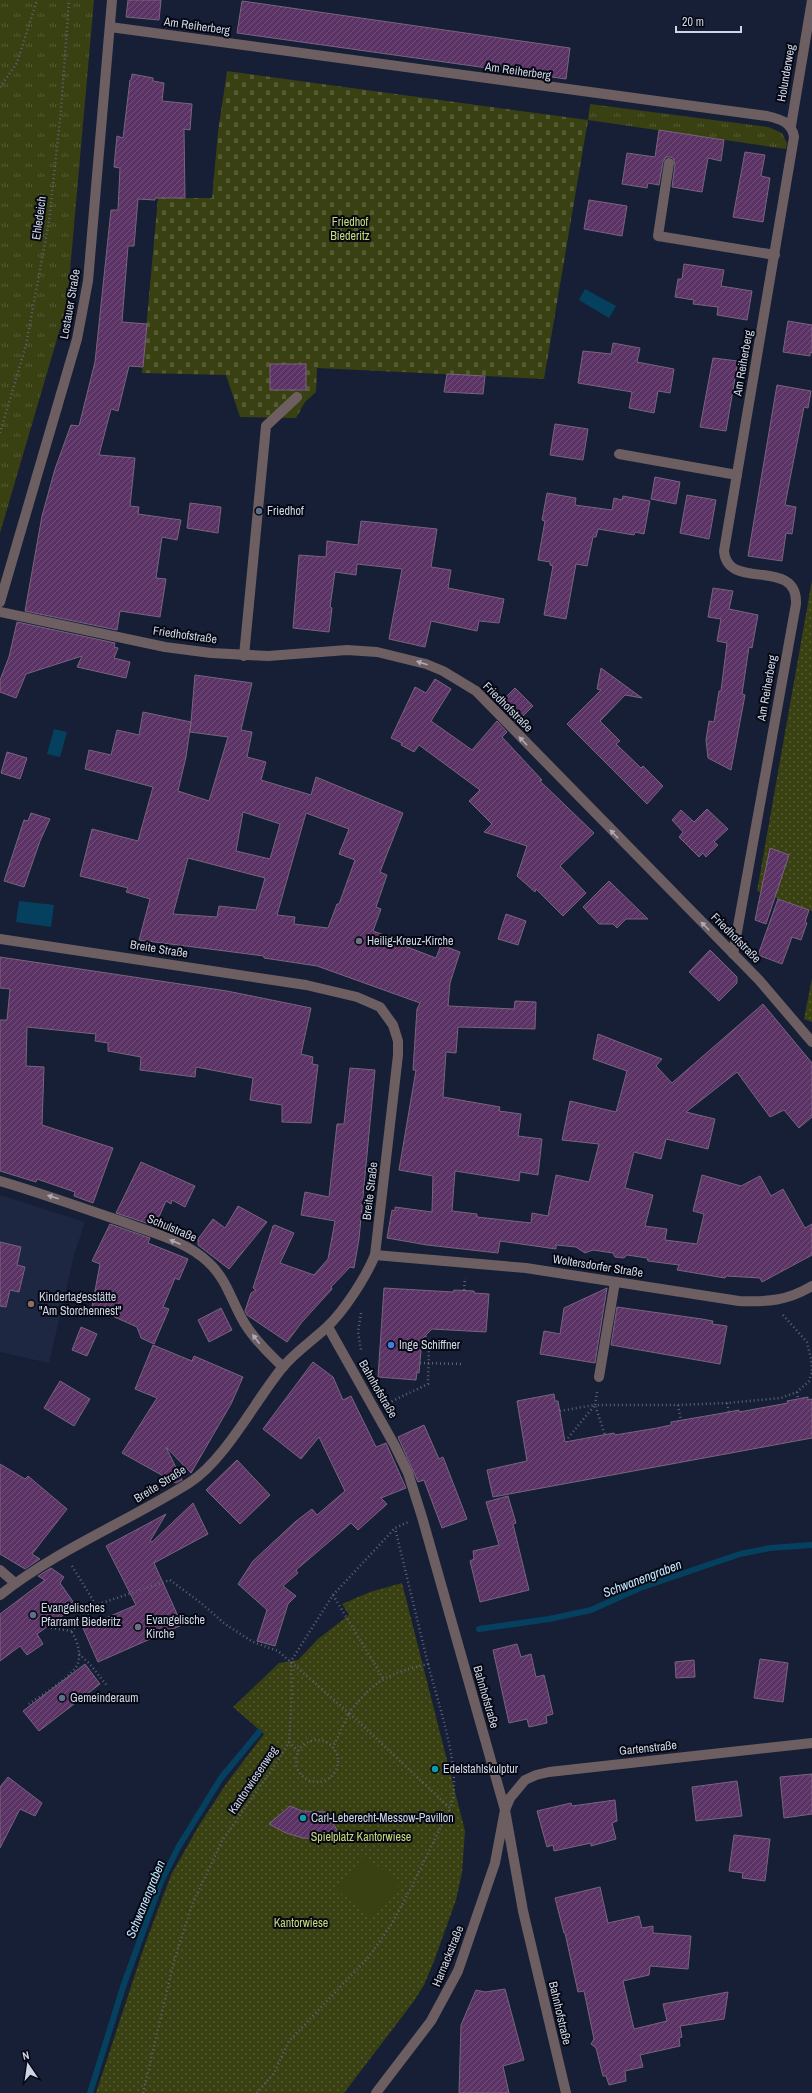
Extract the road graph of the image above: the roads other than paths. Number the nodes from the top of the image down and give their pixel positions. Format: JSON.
{"nodes":[{"id":1,"x":112,"y":0,"type":"edge"},
{"id":2,"x":812,"y":0,"type":"edge"},
{"id":3,"x":110,"y":27,"type":"junction"},
{"id":4,"x":791,"y":126,"type":"junction"},
{"id":5,"x":669,"y":162,"type":"dead end"},
{"id":6,"x":775,"y":255,"type":"junction"},
{"id":7,"x":298,"y":397,"type":"dead end"},
{"id":8,"x":619,"y":454,"type":"dead end"},
{"id":9,"x":737,"y":475,"type":"junction"},
{"id":10,"x":0,"y":602,"type":"edge"},
{"id":11,"x":0,"y":612,"type":"edge"},
{"id":12,"x":244,"y":656,"type":"junction"},
{"id":13,"x":0,"y":939,"type":"edge"},
{"id":14,"x":733,"y":954,"type":"junction"},
{"id":15,"x":812,"y":1042,"type":"edge"},
{"id":16,"x":0,"y":1181,"type":"edge"},
{"id":17,"x":375,"y":1255,"type":"junction"},
{"id":18,"x":615,"y":1282,"type":"junction"},
{"id":19,"x":812,"y":1286,"type":"edge"},
{"id":20,"x":328,"y":1327,"type":"junction"},
{"id":21,"x":283,"y":1367,"type":"junction"},
{"id":22,"x":599,"y":1377,"type":"road end"},
{"id":23,"x":0,"y":1570,"type":"edge"},
{"id":24,"x":15,"y":1582,"type":"junction"},
{"id":25,"x":0,"y":1595,"type":"edge"},
{"id":26,"x":812,"y":1743,"type":"edge"},
{"id":27,"x":505,"y":1810,"type":"junction"},
{"id":28,"x":376,"y":2093,"type":"edge"},
{"id":29,"x":566,"y":2093,"type":"edge"}],
"edges":[{"from":1,"to":3,"type":"street","name":"Lostauer Straße"},
{"from":2,"to":4,"type":"street","name":"Holunderweg"},
{"from":3,"to":4,"type":"street","name":"Am Reiherberg"},
{"from":3,"to":10,"type":"street","name":"Lostauer Straße"},
{"from":4,"to":6,"type":"street","name":"Am Reiherberg"},
{"from":5,"to":6,"type":"street"},
{"from":6,"to":9,"type":"street","name":"Am Reiherberg"},
{"from":7,"to":12,"type":"street"},
{"from":8,"to":9,"type":"street"},
{"from":9,"to":14,"type":"street","name":"Am Reiherberg"},
{"from":11,"to":12,"type":"street","name":"Friedhofstraße"},
{"from":14,"to":12,"type":"street","name":"Friedhofstraße","one_way":true},
{"from":13,"to":17,"type":"street","name":"Breite Straße"},
{"from":14,"to":15,"type":"street","name":"Friedhofstraße"},
{"from":21,"to":16,"type":"street","name":"Schulstraße","one_way":true},
{"from":17,"to":18,"type":"street","name":"Woltersdorfer Straße"},
{"from":17,"to":20,"type":"street","name":"Breite Straße"},
{"from":18,"to":19,"type":"street","name":"Woltersdorfer Straße"},
{"from":18,"to":22,"type":"street"},
{"from":20,"to":21,"type":"street","name":"Breite Straße"},
{"from":20,"to":27,"type":"street","name":"Bahnhofstraße"},
{"from":21,"to":24,"type":"street","name":"Breite Straße"},
{"from":23,"to":24,"type":"street"},
{"from":24,"to":25,"type":"street","name":"Breite Straße"},
{"from":26,"to":27,"type":"street","name":"Gartenstraße"},
{"from":27,"to":28,"type":"street","name":"Harnackstraße"},
{"from":27,"to":29,"type":"street","name":"Bahnhofstraße"}]}
